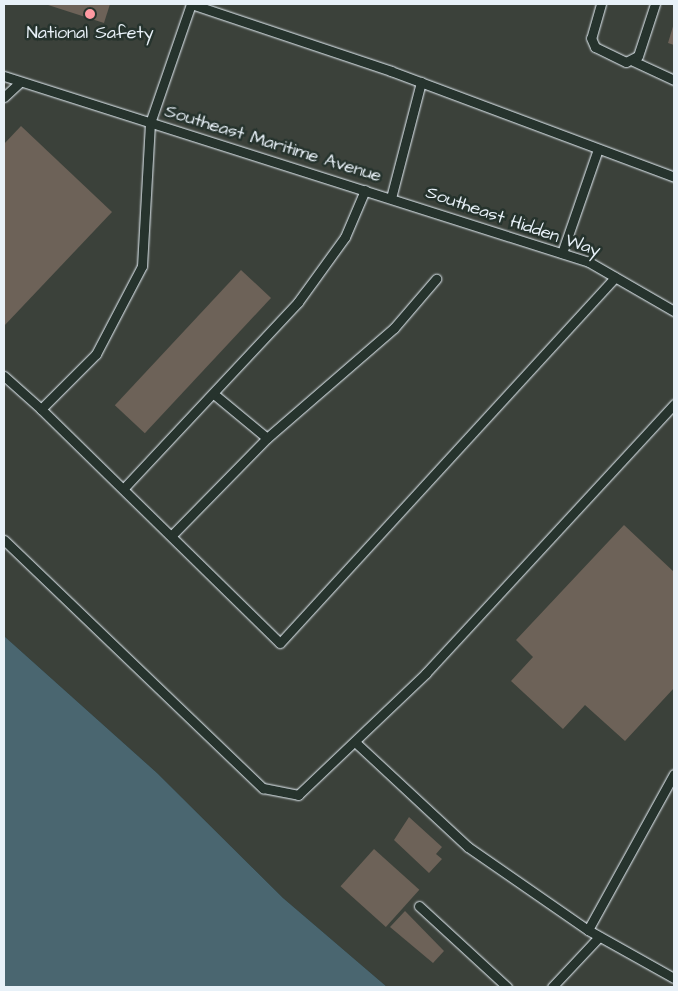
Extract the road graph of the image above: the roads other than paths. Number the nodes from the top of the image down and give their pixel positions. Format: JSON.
{"nodes":[{"id":1,"x":191,"y":4,"type":"edge"},
{"id":2,"x":601,"y":4,"type":"edge"},
{"id":3,"x":655,"y":4,"type":"edge"},
{"id":4,"x":633,"y":61,"type":"junction"},
{"id":5,"x":4,"y":76,"type":"edge"},
{"id":6,"x":674,"y":80,"type":"edge"},
{"id":7,"x":20,"y":82,"type":"junction"},
{"id":8,"x":421,"y":82,"type":"junction"},
{"id":9,"x":4,"y":97,"type":"edge"},
{"id":10,"x":150,"y":123,"type":"junction"},
{"id":11,"x":598,"y":149,"type":"junction"},
{"id":12,"x":674,"y":178,"type":"edge"},
{"id":13,"x":365,"y":190,"type":"junction"},
{"id":14,"x":391,"y":198,"type":"junction"},
{"id":15,"x":562,"y":253,"type":"junction"},
{"id":16,"x":615,"y":277,"type":"junction"},
{"id":17,"x":436,"y":280,"type":"dead end"},
{"id":18,"x":674,"y":311,"type":"edge"},
{"id":19,"x":4,"y":376,"type":"edge"},
{"id":20,"x":215,"y":395,"type":"junction"},
{"id":21,"x":674,"y":404,"type":"edge"},
{"id":22,"x":42,"y":410,"type":"junction"},
{"id":23,"x":267,"y":438,"type":"junction"},
{"id":24,"x":124,"y":488,"type":"junction"},
{"id":25,"x":172,"y":535,"type":"junction"},
{"id":26,"x":4,"y":540,"type":"edge"},
{"id":27,"x":356,"y":742,"type":"junction"},
{"id":28,"x":674,"y":774,"type":"edge"},
{"id":29,"x":419,"y":906,"type":"dead end"},
{"id":30,"x":588,"y":930,"type":"junction"},
{"id":31,"x":599,"y":937,"type":"junction"},
{"id":32,"x":674,"y":978,"type":"edge"},
{"id":33,"x":506,"y":987,"type":"edge"},
{"id":34,"x":552,"y":987,"type":"edge"}],
"edges":[{"from":1,"to":8,"type":"lane"},
{"from":1,"to":10,"type":"lane","name":"Southeast Maritime Avenue"},
{"from":2,"to":4,"type":"lane"},
{"from":3,"to":4,"type":"lane"},
{"from":4,"to":6,"type":"lane"},
{"from":5,"to":7,"type":"lane"},
{"from":7,"to":9,"type":"lane"},
{"from":7,"to":10,"type":"lane"},
{"from":8,"to":11,"type":"lane"},
{"from":8,"to":14,"type":"lane"},
{"from":10,"to":13,"type":"lane","name":"Southeast Maritime Avenue"},
{"from":10,"to":22,"type":"lane"},
{"from":11,"to":12,"type":"lane"},
{"from":11,"to":15,"type":"lane"},
{"from":13,"to":14,"type":"lane","name":"Southeast Maritime Avenue"},
{"from":13,"to":20,"type":"lane"},
{"from":14,"to":15,"type":"lane","name":"Southeast Hidden Way"},
{"from":15,"to":16,"type":"lane","name":"Southeast Hidden Way"},
{"from":16,"to":18,"type":"lane","name":"Southeast Hidden Way"},
{"from":16,"to":25,"type":"lane"},
{"from":17,"to":23,"type":"lane"},
{"from":19,"to":22,"type":"lane"},
{"from":20,"to":23,"type":"lane"},
{"from":20,"to":24,"type":"lane"},
{"from":21,"to":27,"type":"lane"},
{"from":22,"to":24,"type":"lane"},
{"from":23,"to":25,"type":"lane"},
{"from":24,"to":25,"type":"lane"},
{"from":26,"to":27,"type":"lane"},
{"from":27,"to":30,"type":"lane"},
{"from":28,"to":30,"type":"lane"},
{"from":29,"to":33,"type":"lane"},
{"from":30,"to":31,"type":"lane"},
{"from":31,"to":32,"type":"lane"},
{"from":31,"to":34,"type":"lane"}]}
